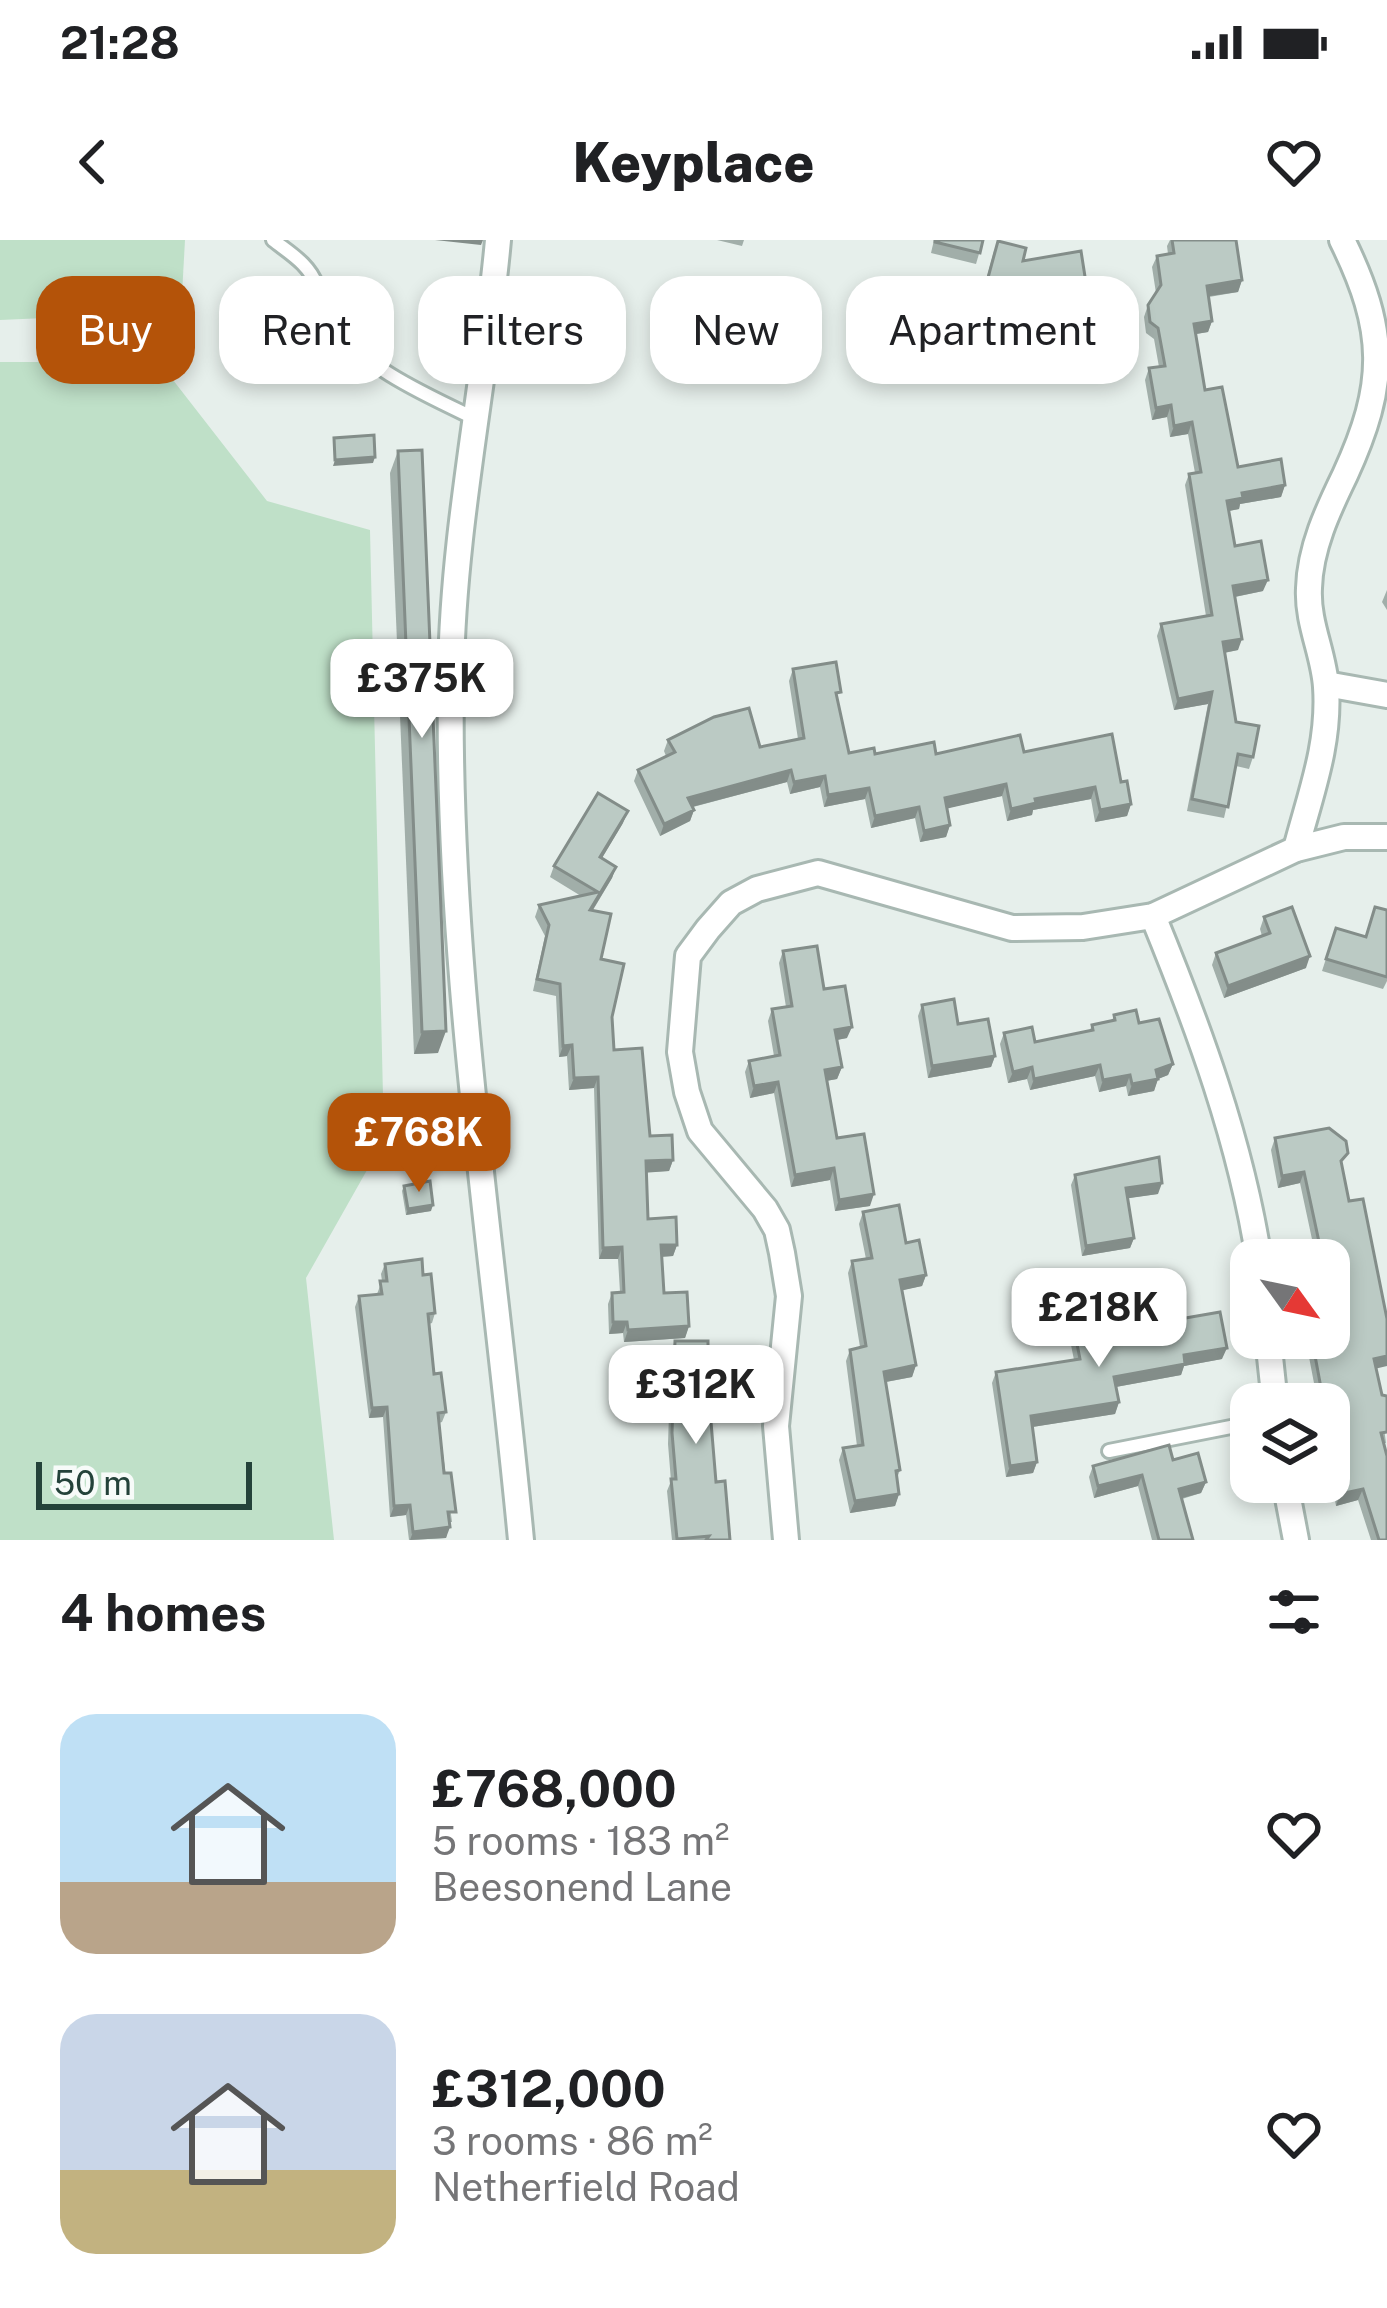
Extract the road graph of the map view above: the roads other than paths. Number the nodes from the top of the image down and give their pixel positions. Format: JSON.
{"nodes":[{"id":1,"x":273,"y":240,"type":"edge"},
{"id":2,"x":498,"y":240,"type":"edge"},
{"id":3,"x":1342,"y":240,"type":"edge"},
{"id":4,"x":477,"y":420,"type":"junction"},
{"id":5,"x":1326,"y":684,"type":"junction"},
{"id":6,"x":1387,"y":695,"type":"edge"},
{"id":7,"x":1387,"y":837,"type":"edge"},
{"id":8,"x":1296,"y":849,"type":"junction"},
{"id":9,"x":1153,"y":916,"type":"junction"},
{"id":10,"x":1255,"y":1239,"type":"edge"},
{"id":11,"x":1230,"y":1427,"type":"edge"},
{"id":12,"x":1109,"y":1451,"type":"dead end"},
{"id":13,"x":1290,"y":1503,"type":"edge"},
{"id":14,"x":521,"y":1540,"type":"edge"},
{"id":15,"x":786,"y":1540,"type":"edge"},
{"id":16,"x":1296,"y":1540,"type":"edge"}],
"edges":[{"from":1,"to":4,"type":"lane"},
{"from":2,"to":4,"type":"street"},
{"from":3,"to":5,"type":"street"},
{"from":4,"to":14,"type":"street"},
{"from":5,"to":6,"type":"street"},
{"from":5,"to":8,"type":"street"},
{"from":7,"to":8,"type":"street"},
{"from":8,"to":9,"type":"street"},
{"from":9,"to":10,"type":"street"},
{"from":9,"to":15,"type":"street"},
{"from":11,"to":12,"type":"lane"},
{"from":13,"to":16,"type":"street"}]}
